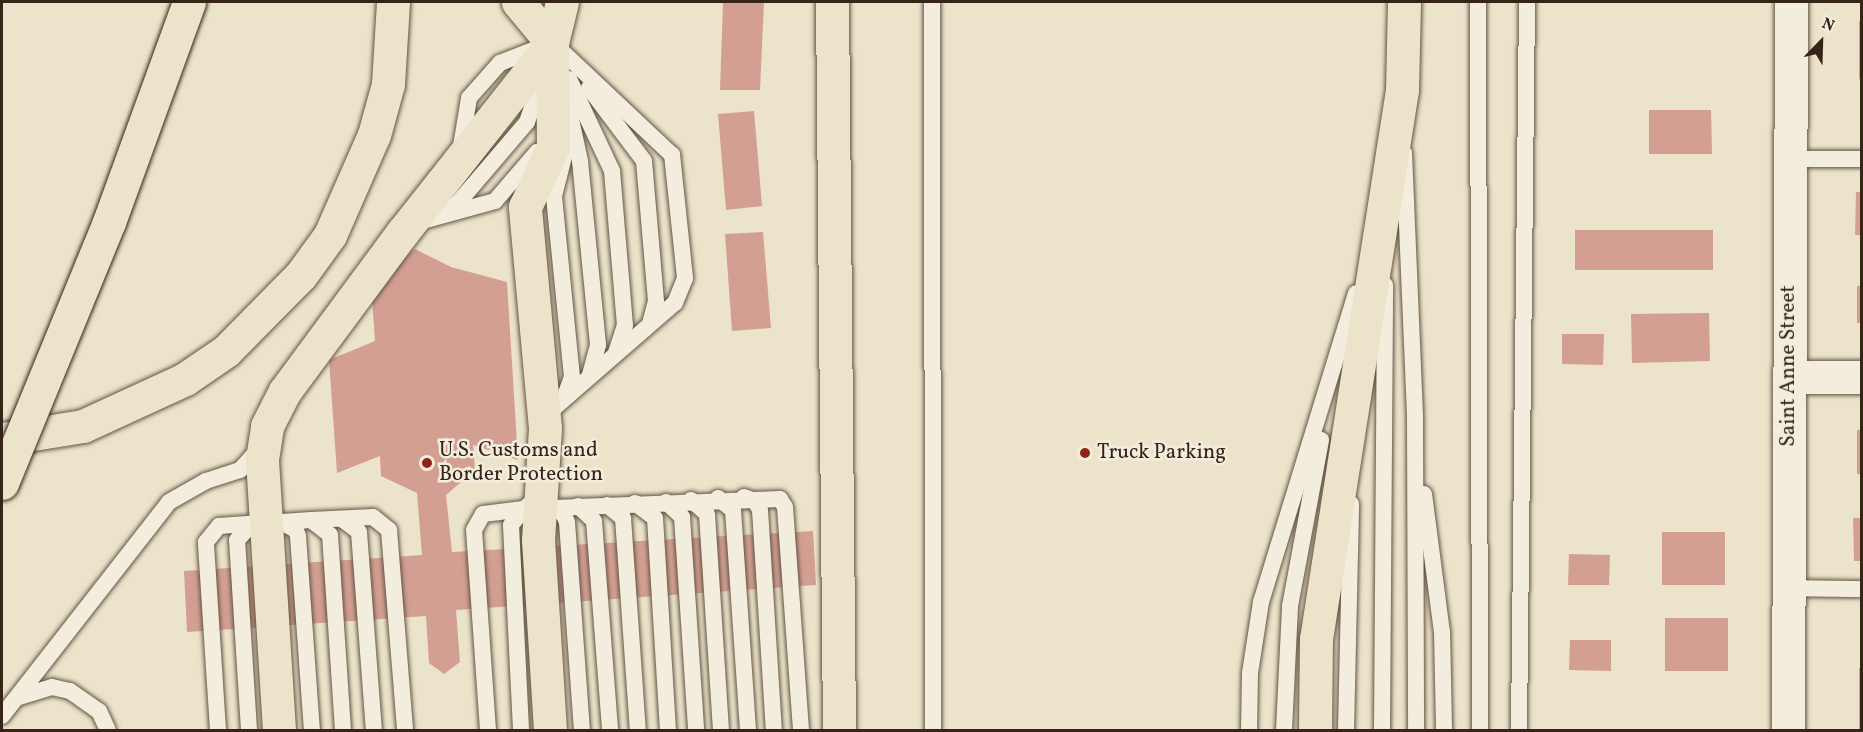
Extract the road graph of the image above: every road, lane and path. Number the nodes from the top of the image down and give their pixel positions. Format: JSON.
{"nodes":[{"id":1,"x":189,"y":2,"type":"edge"},
{"id":2,"x":393,"y":2,"type":"edge"},
{"id":3,"x":518,"y":2,"type":"edge"},
{"id":4,"x":832,"y":2,"type":"edge"},
{"id":5,"x":932,"y":2,"type":"edge"},
{"id":6,"x":1404,"y":2,"type":"edge"},
{"id":7,"x":1478,"y":2,"type":"edge"},
{"id":8,"x":1527,"y":2,"type":"edge"},
{"id":9,"x":1791,"y":2,"type":"edge"},
{"id":10,"x":564,"y":3,"type":"edge"},
{"id":11,"x":552,"y":43,"type":"junction"},
{"id":12,"x":1402,"y":90,"type":"junction"},
{"id":13,"x":1790,"y":159,"type":"junction"},
{"id":14,"x":1862,"y":159,"type":"edge"},
{"id":15,"x":1386,"y":194,"type":"junction"},
{"id":16,"x":436,"y":216,"type":"junction"},
{"id":17,"x":402,"y":233,"type":"junction"},
{"id":18,"x":650,"y":325,"type":"junction"},
{"id":19,"x":614,"y":357,"type":"junction"},
{"id":20,"x":1334,"y":368,"type":"junction"},
{"id":21,"x":589,"y":376,"type":"junction"},
{"id":22,"x":1789,"y":377,"type":"junction"},
{"id":23,"x":1862,"y":377,"type":"edge"},
{"id":24,"x":563,"y":400,"type":"junction"},
{"id":25,"x":1354,"y":401,"type":"junction"},
{"id":26,"x":1415,"y":418,"type":"junction"},
{"id":27,"x":545,"y":428,"type":"junction"},
{"id":28,"x":2,"y":439,"type":"edge"},
{"id":29,"x":264,"y":444,"type":"junction"},
{"id":30,"x":2,"y":483,"type":"edge"},
{"id":31,"x":744,"y":497,"type":"junction"},
{"id":32,"x":718,"y":498,"type":"junction"},
{"id":33,"x":691,"y":500,"type":"junction"},
{"id":34,"x":666,"y":502,"type":"junction"},
{"id":35,"x":539,"y":503,"type":"junction"},
{"id":36,"x":635,"y":503,"type":"junction"},
{"id":37,"x":607,"y":505,"type":"junction"},
{"id":38,"x":578,"y":506,"type":"junction"},
{"id":39,"x":266,"y":518,"type":"junction"},
{"id":40,"x":342,"y":519,"type":"junction"},
{"id":41,"x":311,"y":520,"type":"junction"},
{"id":42,"x":1788,"y":588,"type":"junction"},
{"id":43,"x":1862,"y":589,"type":"edge"},
{"id":44,"x":15,"y":699,"type":"junction"},
{"id":45,"x":2,"y":716,"type":"edge"},
{"id":46,"x":108,"y":730,"type":"edge"},
{"id":47,"x":218,"y":730,"type":"edge"},
{"id":48,"x":249,"y":730,"type":"edge"},
{"id":49,"x":279,"y":730,"type":"edge"},
{"id":50,"x":312,"y":730,"type":"edge"},
{"id":51,"x":343,"y":730,"type":"edge"},
{"id":52,"x":374,"y":730,"type":"edge"},
{"id":53,"x":405,"y":730,"type":"edge"},
{"id":54,"x":488,"y":730,"type":"edge"},
{"id":55,"x":521,"y":730,"type":"edge"},
{"id":56,"x":550,"y":730,"type":"edge"},
{"id":57,"x":582,"y":730,"type":"edge"},
{"id":58,"x":610,"y":730,"type":"edge"},
{"id":59,"x":638,"y":730,"type":"edge"},
{"id":60,"x":668,"y":730,"type":"edge"},
{"id":61,"x":696,"y":730,"type":"edge"},
{"id":62,"x":721,"y":730,"type":"edge"},
{"id":63,"x":748,"y":730,"type":"edge"},
{"id":64,"x":774,"y":730,"type":"edge"},
{"id":65,"x":801,"y":730,"type":"edge"},
{"id":66,"x":839,"y":730,"type":"edge"},
{"id":67,"x":933,"y":730,"type":"edge"},
{"id":68,"x":1249,"y":730,"type":"edge"},
{"id":69,"x":1284,"y":730,"type":"edge"},
{"id":70,"x":1315,"y":730,"type":"edge"},
{"id":71,"x":1346,"y":730,"type":"edge"},
{"id":72,"x":1382,"y":730,"type":"edge"},
{"id":73,"x":1416,"y":730,"type":"edge"},
{"id":74,"x":1444,"y":730,"type":"edge"},
{"id":75,"x":1480,"y":730,"type":"edge"},
{"id":76,"x":1519,"y":730,"type":"edge"},
{"id":77,"x":1788,"y":730,"type":"edge"}],
"edges":[{"from":1,"to":30,"type":"highway","bridge":true},
{"from":2,"to":28,"type":"highway"},
{"from":3,"to":11,"type":"highway"},
{"from":4,"to":66,"type":"highway"},
{"from":5,"to":67,"type":"lane"},
{"from":6,"to":12,"type":"highway"},
{"from":7,"to":75,"type":"lane"},
{"from":8,"to":76,"type":"lane"},
{"from":9,"to":13,"type":"street","name":"Saint Anne Street"},
{"from":10,"to":11,"type":"highway"},
{"from":11,"to":16,"type":"lane"},
{"from":11,"to":16,"type":"lane"},
{"from":11,"to":17,"type":"highway"},
{"from":11,"to":18,"type":"lane"},
{"from":11,"to":18,"type":"lane"},
{"from":11,"to":19,"type":"lane"},
{"from":11,"to":21,"type":"lane"},
{"from":11,"to":24,"type":"lane"},
{"from":11,"to":27,"type":"highway"},
{"from":12,"to":15,"type":"highway"},
{"from":12,"to":26,"type":"lane"},
{"from":13,"to":14,"type":"lane"},
{"from":13,"to":22,"type":"street","name":"Saint Anne Street"},
{"from":15,"to":20,"type":"lane"},
{"from":15,"to":25,"type":"highway"},
{"from":15,"to":72,"type":"lane"},
{"from":16,"to":17,"type":"lane"},
{"from":17,"to":29,"type":"highway"},
{"from":18,"to":19,"type":"lane"},
{"from":19,"to":21,"type":"lane"},
{"from":20,"to":68,"type":"lane"},
{"from":20,"to":69,"type":"lane"},
{"from":21,"to":24,"type":"lane"},
{"from":22,"to":23,"type":"street"},
{"from":22,"to":42,"type":"street","name":"Saint Anne Street"},
{"from":24,"to":27,"type":"lane"},
{"from":25,"to":70,"type":"highway"},
{"from":25,"to":71,"type":"lane"},
{"from":26,"to":73,"type":"lane"},
{"from":26,"to":74,"type":"lane"},
{"from":27,"to":35,"type":"highway"},
{"from":29,"to":39,"type":"highway"},
{"from":29,"to":44,"type":"lane"},
{"from":31,"to":32,"type":"lane"},
{"from":31,"to":64,"type":"lane"},
{"from":31,"to":65,"type":"lane"},
{"from":32,"to":33,"type":"lane"},
{"from":32,"to":63,"type":"lane"},
{"from":33,"to":34,"type":"lane"},
{"from":33,"to":62,"type":"lane"},
{"from":34,"to":36,"type":"lane"},
{"from":34,"to":61,"type":"lane"},
{"from":35,"to":38,"type":"lane"},
{"from":35,"to":54,"type":"lane"},
{"from":35,"to":55,"type":"lane"},
{"from":35,"to":56,"type":"highway"},
{"from":35,"to":57,"type":"lane"},
{"from":36,"to":37,"type":"lane"},
{"from":36,"to":60,"type":"lane"},
{"from":37,"to":38,"type":"lane"},
{"from":37,"to":59,"type":"lane"},
{"from":38,"to":58,"type":"lane"},
{"from":39,"to":41,"type":"lane"},
{"from":39,"to":47,"type":"lane"},
{"from":39,"to":48,"type":"lane"},
{"from":39,"to":49,"type":"highway"},
{"from":39,"to":50,"type":"lane"},
{"from":40,"to":41,"type":"lane"},
{"from":40,"to":52,"type":"lane"},
{"from":40,"to":53,"type":"lane"},
{"from":41,"to":51,"type":"lane"},
{"from":42,"to":43,"type":"lane"},
{"from":42,"to":77,"type":"street","name":"Saint Anne Street"},
{"from":44,"to":45,"type":"lane"},
{"from":44,"to":46,"type":"lane"}]}
